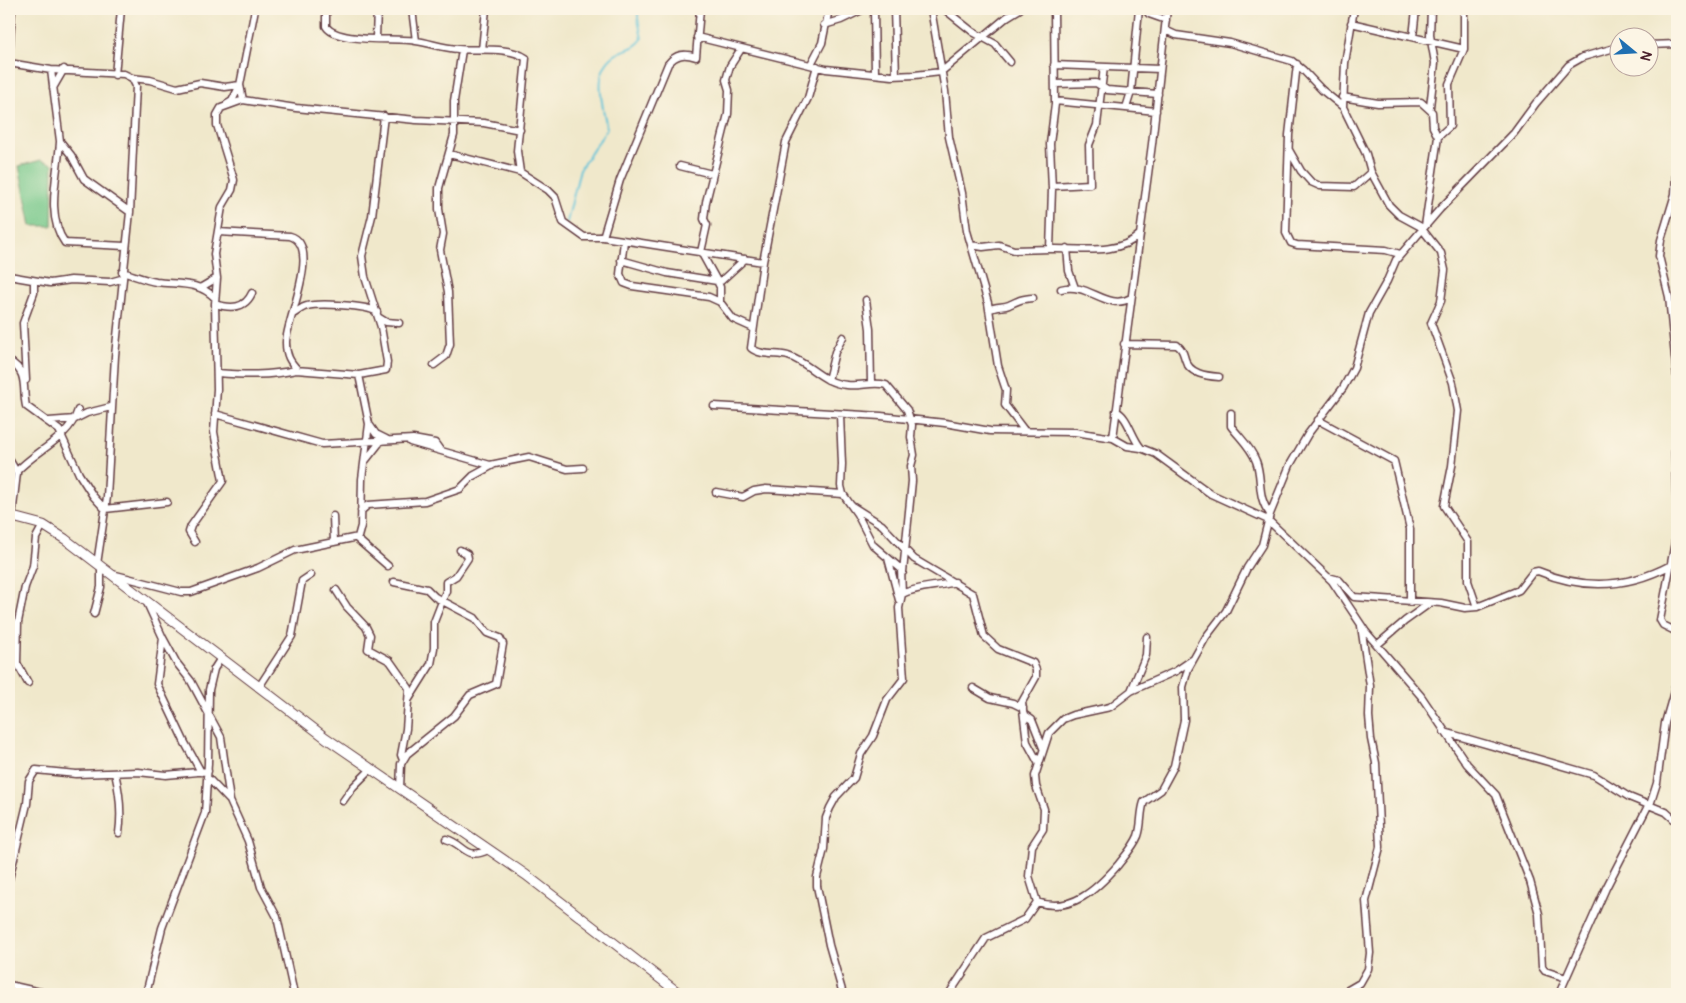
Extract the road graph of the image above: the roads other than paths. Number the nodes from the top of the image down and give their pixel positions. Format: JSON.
{"nodes":[{"id":1,"x":12,"y":9,"type":"edge"},
{"id":2,"x":121,"y":9,"type":"edge"},
{"id":3,"x":255,"y":9,"type":"edge"},
{"id":4,"x":326,"y":9,"type":"edge"},
{"id":5,"x":377,"y":9,"type":"edge"},
{"id":6,"x":412,"y":9,"type":"edge"},
{"id":7,"x":486,"y":9,"type":"edge"},
{"id":8,"x":700,"y":9,"type":"edge"},
{"id":9,"x":829,"y":9,"type":"edge"},
{"id":10,"x":864,"y":9,"type":"edge"},
{"id":11,"x":874,"y":9,"type":"edge"},
{"id":12,"x":894,"y":9,"type":"edge"},
{"id":13,"x":931,"y":9,"type":"edge"},
{"id":14,"x":944,"y":9,"type":"edge"},
{"id":15,"x":1020,"y":9,"type":"edge"},
{"id":16,"x":1054,"y":9,"type":"edge"},
{"id":17,"x":1139,"y":9,"type":"edge"},
{"id":18,"x":1145,"y":9,"type":"edge"},
{"id":19,"x":1167,"y":9,"type":"edge"},
{"id":20,"x":1354,"y":9,"type":"edge"},
{"id":21,"x":1416,"y":9,"type":"edge"},
{"id":22,"x":1431,"y":9,"type":"edge"},
{"id":23,"x":1464,"y":9,"type":"edge"},
{"id":24,"x":1166,"y":20,"type":"junction"},
{"id":25,"x":1351,"y":23,"type":"junction"},
{"id":26,"x":824,"y":25,"type":"junction"},
{"id":27,"x":1165,"y":30,"type":"junction"},
{"id":28,"x":697,"y":37,"type":"junction"},
{"id":29,"x":1413,"y":37,"type":"junction"},
{"id":30,"x":376,"y":38,"type":"junction"},
{"id":31,"x":984,"y":38,"type":"junction"},
{"id":32,"x":416,"y":41,"type":"junction"},
{"id":33,"x":1432,"y":42,"type":"junction"},
{"id":34,"x":1658,"y":44,"type":"edge"},
{"id":35,"x":1677,"y":44,"type":"edge"},
{"id":36,"x":741,"y":49,"type":"junction"},
{"id":37,"x":1464,"y":49,"type":"junction"},
{"id":38,"x":462,"y":50,"type":"junction"},
{"id":39,"x":482,"y":50,"type":"junction"},
{"id":40,"x":1608,"y":50,"type":"edge"},
{"id":41,"x":9,"y":57,"type":"edge"},
{"id":42,"x":1010,"y":62,"type":"dead end"},
{"id":43,"x":9,"y":63,"type":"edge"},
{"id":44,"x":1297,"y":64,"type":"junction"},
{"id":45,"x":814,"y":65,"type":"junction"},
{"id":46,"x":1054,"y":65,"type":"junction"},
{"id":47,"x":1104,"y":67,"type":"junction"},
{"id":48,"x":1133,"y":67,"type":"junction"},
{"id":49,"x":64,"y":69,"type":"junction"},
{"id":50,"x":1160,"y":69,"type":"junction"},
{"id":51,"x":50,"y":70,"type":"junction"},
{"id":52,"x":941,"y":72,"type":"junction"},
{"id":53,"x":875,"y":74,"type":"junction"},
{"id":54,"x":115,"y":75,"type":"junction"},
{"id":55,"x":896,"y":76,"type":"junction"},
{"id":56,"x":132,"y":78,"type":"junction"},
{"id":57,"x":1055,"y":84,"type":"junction"},
{"id":58,"x":240,"y":85,"type":"junction"},
{"id":59,"x":1102,"y":86,"type":"junction"},
{"id":60,"x":53,"y":89,"type":"junction"},
{"id":61,"x":1131,"y":92,"type":"junction"},
{"id":62,"x":1158,"y":94,"type":"junction"},
{"id":63,"x":1342,"y":98,"type":"junction"},
{"id":64,"x":243,"y":100,"type":"junction"},
{"id":65,"x":1055,"y":101,"type":"junction"},
{"id":66,"x":1098,"y":104,"type":"junction"},
{"id":67,"x":225,"y":106,"type":"junction"},
{"id":68,"x":1343,"y":106,"type":"junction"},
{"id":69,"x":1126,"y":108,"type":"junction"},
{"id":70,"x":1430,"y":108,"type":"junction"},
{"id":71,"x":1156,"y":112,"type":"junction"},
{"id":72,"x":384,"y":116,"type":"junction"},
{"id":73,"x":454,"y":122,"type":"junction"},
{"id":74,"x":520,"y":130,"type":"junction"},
{"id":75,"x":1438,"y":137,"type":"junction"},
{"id":76,"x":60,"y":141,"type":"junction"},
{"id":77,"x":1289,"y":149,"type":"junction"},
{"id":78,"x":449,"y":154,"type":"junction"},
{"id":79,"x":1677,"y":156,"type":"edge"},
{"id":80,"x":680,"y":166,"type":"dead end"},
{"id":81,"x":520,"y":172,"type":"junction"},
{"id":82,"x":1371,"y":172,"type":"junction"},
{"id":83,"x":712,"y":174,"type":"junction"},
{"id":84,"x":1052,"y":186,"type":"junction"},
{"id":85,"x":130,"y":212,"type":"junction"},
{"id":86,"x":1423,"y":228,"type":"junction"},
{"id":87,"x":218,"y":232,"type":"junction"},
{"id":88,"x":1139,"y":235,"type":"junction"},
{"id":89,"x":603,"y":237,"type":"junction"},
{"id":90,"x":624,"y":241,"type":"junction"},
{"id":91,"x":971,"y":245,"type":"junction"},
{"id":92,"x":125,"y":246,"type":"junction"},
{"id":93,"x":1067,"y":248,"type":"junction"},
{"id":94,"x":1050,"y":249,"type":"junction"},
{"id":95,"x":701,"y":252,"type":"junction"},
{"id":96,"x":1400,"y":254,"type":"junction"},
{"id":97,"x":745,"y":259,"type":"junction"},
{"id":98,"x":621,"y":260,"type":"junction"},
{"id":99,"x":763,"y":262,"type":"junction"},
{"id":100,"x":9,"y":276,"type":"edge"},
{"id":101,"x":122,"y":276,"type":"junction"},
{"id":102,"x":217,"y":278,"type":"junction"},
{"id":103,"x":717,"y":281,"type":"junction"},
{"id":104,"x":34,"y":282,"type":"junction"},
{"id":105,"x":200,"y":288,"type":"junction"},
{"id":106,"x":1076,"y":288,"type":"junction"},
{"id":107,"x":1061,"y":289,"type":"dead end"},
{"id":108,"x":252,"y":293,"type":"dead end"},
{"id":109,"x":1033,"y":298,"type":"dead end"},
{"id":110,"x":1131,"y":298,"type":"junction"},
{"id":111,"x":866,"y":300,"type":"dead end"},
{"id":112,"x":215,"y":301,"type":"junction"},
{"id":113,"x":720,"y":302,"type":"junction"},
{"id":114,"x":989,"y":310,"type":"junction"},
{"id":115,"x":293,"y":314,"type":"junction"},
{"id":116,"x":378,"y":314,"type":"junction"},
{"id":117,"x":399,"y":323,"type":"dead end"},
{"id":118,"x":752,"y":328,"type":"junction"},
{"id":119,"x":843,"y":337,"type":"dead end"},
{"id":120,"x":1124,"y":344,"type":"junction"},
{"id":121,"x":9,"y":360,"type":"edge"},
{"id":122,"x":288,"y":360,"type":"junction"},
{"id":123,"x":434,"y":365,"type":"dead end"},
{"id":124,"x":16,"y":366,"type":"junction"},
{"id":125,"x":298,"y":370,"type":"junction"},
{"id":126,"x":217,"y":373,"type":"junction"},
{"id":127,"x":287,"y":373,"type":"junction"},
{"id":128,"x":26,"y":374,"type":"junction"},
{"id":129,"x":359,"y":375,"type":"junction"},
{"id":130,"x":1219,"y":377,"type":"dead end"},
{"id":131,"x":1677,"y":377,"type":"edge"},
{"id":132,"x":828,"y":380,"type":"junction"},
{"id":133,"x":26,"y":383,"type":"junction"},
{"id":134,"x":871,"y":384,"type":"junction"},
{"id":135,"x":714,"y":406,"type":"dead end"},
{"id":136,"x":111,"y":407,"type":"junction"},
{"id":137,"x":78,"y":410,"type":"dead end"},
{"id":138,"x":1116,"y":411,"type":"junction"},
{"id":139,"x":1231,"y":413,"type":"dead end"},
{"id":140,"x":215,"y":414,"type":"junction"},
{"id":141,"x":840,"y":415,"type":"junction"},
{"id":142,"x":75,"y":419,"type":"junction"},
{"id":143,"x":911,"y":419,"type":"junction"},
{"id":144,"x":1318,"y":420,"type":"junction"},
{"id":145,"x":49,"y":421,"type":"junction"},
{"id":146,"x":369,"y":424,"type":"junction"},
{"id":147,"x":1677,"y":427,"type":"edge"},
{"id":148,"x":1024,"y":430,"type":"junction"},
{"id":149,"x":62,"y":434,"type":"junction"},
{"id":150,"x":1113,"y":438,"type":"junction"},
{"id":151,"x":367,"y":440,"type":"junction"},
{"id":152,"x":382,"y":441,"type":"junction"},
{"id":153,"x":392,"y":442,"type":"junction"},
{"id":154,"x":1142,"y":448,"type":"junction"},
{"id":155,"x":9,"y":459,"type":"edge"},
{"id":156,"x":365,"y":461,"type":"junction"},
{"id":157,"x":493,"y":465,"type":"junction"},
{"id":158,"x":583,"y":468,"type":"dead end"},
{"id":159,"x":13,"y":469,"type":"edge"},
{"id":160,"x":716,"y":492,"type":"dead end"},
{"id":161,"x":843,"y":494,"type":"junction"},
{"id":162,"x":168,"y":502,"type":"dead end"},
{"id":163,"x":852,"y":506,"type":"junction"},
{"id":164,"x":105,"y":509,"type":"junction"},
{"id":165,"x":361,"y":511,"type":"junction"},
{"id":166,"x":1677,"y":514,"type":"edge"},
{"id":167,"x":10,"y":516,"type":"edge"},
{"id":168,"x":333,"y":516,"type":"dead end"},
{"id":169,"x":1269,"y":517,"type":"junction"},
{"id":170,"x":43,"y":525,"type":"junction"},
{"id":171,"x":1677,"y":532,"type":"edge"},
{"id":172,"x":356,"y":538,"type":"junction"},
{"id":173,"x":195,"y":542,"type":"dead end"},
{"id":174,"x":334,"y":542,"type":"junction"},
{"id":175,"x":460,"y":550,"type":"dead end"},
{"id":176,"x":906,"y":550,"type":"junction"},
{"id":177,"x":888,"y":558,"type":"junction"},
{"id":178,"x":1671,"y":564,"type":"junction"},
{"id":179,"x":388,"y":566,"type":"dead end"},
{"id":180,"x":102,"y":568,"type":"junction"},
{"id":181,"x":903,"y":572,"type":"junction"},
{"id":182,"x":311,"y":575,"type":"dead end"},
{"id":183,"x":1328,"y":577,"type":"junction"},
{"id":184,"x":394,"y":582,"type":"dead end"},
{"id":185,"x":956,"y":582,"type":"junction"},
{"id":186,"x":336,"y":590,"type":"dead end"},
{"id":187,"x":902,"y":594,"type":"junction"},
{"id":188,"x":441,"y":600,"type":"junction"},
{"id":189,"x":146,"y":602,"type":"junction"},
{"id":190,"x":899,"y":602,"type":"junction"},
{"id":191,"x":1410,"y":602,"type":"junction"},
{"id":192,"x":1431,"y":602,"type":"junction"},
{"id":193,"x":1477,"y":607,"type":"junction"},
{"id":194,"x":94,"y":614,"type":"dead end"},
{"id":195,"x":1361,"y":626,"type":"junction"},
{"id":196,"x":1677,"y":632,"type":"edge"},
{"id":197,"x":163,"y":638,"type":"junction"},
{"id":198,"x":1147,"y":638,"type":"dead end"},
{"id":199,"x":1377,"y":646,"type":"junction"},
{"id":200,"x":221,"y":658,"type":"junction"},
{"id":201,"x":1193,"y":660,"type":"junction"},
{"id":202,"x":1677,"y":681,"type":"edge"},
{"id":203,"x":28,"y":684,"type":"dead end"},
{"id":204,"x":259,"y":687,"type":"junction"},
{"id":205,"x":973,"y":688,"type":"dead end"},
{"id":206,"x":1131,"y":691,"type":"junction"},
{"id":207,"x":409,"y":700,"type":"junction"},
{"id":208,"x":1024,"y":711,"type":"junction"},
{"id":209,"x":209,"y":716,"type":"junction"},
{"id":210,"x":1444,"y":732,"type":"junction"},
{"id":211,"x":1043,"y":748,"type":"junction"},
{"id":212,"x":403,"y":760,"type":"junction"},
{"id":213,"x":1039,"y":764,"type":"junction"},
{"id":214,"x":371,"y":769,"type":"junction"},
{"id":215,"x":115,"y":773,"type":"junction"},
{"id":216,"x":206,"y":773,"type":"junction"},
{"id":217,"x":400,"y":788,"type":"junction"},
{"id":218,"x":230,"y":801,"type":"junction"},
{"id":219,"x":344,"y":801,"type":"dead end"},
{"id":220,"x":1649,"y":804,"type":"junction"},
{"id":221,"x":1674,"y":816,"type":"edge"},
{"id":222,"x":1677,"y":822,"type":"edge"},
{"id":223,"x":119,"y":833,"type":"dead end"},
{"id":224,"x":446,"y":839,"type":"dead end"},
{"id":225,"x":488,"y":850,"type":"junction"},
{"id":226,"x":9,"y":879,"type":"edge"},
{"id":227,"x":1036,"y":902,"type":"junction"},
{"id":228,"x":1566,"y":978,"type":"junction"},
{"id":229,"x":9,"y":984,"type":"edge"},
{"id":230,"x":49,"y":994,"type":"edge"},
{"id":231,"x":146,"y":994,"type":"edge"},
{"id":232,"x":294,"y":994,"type":"edge"},
{"id":233,"x":680,"y":994,"type":"edge"},
{"id":234,"x":843,"y":994,"type":"edge"},
{"id":235,"x":949,"y":994,"type":"edge"},
{"id":236,"x":1341,"y":994,"type":"edge"},
{"id":237,"x":1559,"y":994,"type":"edge"}],
"edges":[{"from":1,"to":41,"type":"street"},
{"from":2,"to":54,"type":"street"},
{"from":3,"to":58,"type":"street"},
{"from":4,"to":30,"type":"street"},
{"from":5,"to":30,"type":"street"},
{"from":6,"to":32,"type":"street"},
{"from":7,"to":39,"type":"street"},
{"from":8,"to":28,"type":"street"},
{"from":9,"to":26,"type":"street"},
{"from":10,"to":26,"type":"street"},
{"from":11,"to":53,"type":"street"},
{"from":12,"to":55,"type":"street"},
{"from":13,"to":52,"type":"street"},
{"from":14,"to":31,"type":"street"},
{"from":15,"to":31,"type":"street"},
{"from":16,"to":46,"type":"street"},
{"from":17,"to":48,"type":"street"},
{"from":18,"to":24,"type":"street"},
{"from":19,"to":24,"type":"street"},
{"from":20,"to":25,"type":"street"},
{"from":21,"to":29,"type":"street"},
{"from":22,"to":33,"type":"street"},
{"from":23,"to":37,"type":"street"},
{"from":24,"to":27,"type":"street"},
{"from":25,"to":29,"type":"street"},
{"from":25,"to":63,"type":"street"},
{"from":26,"to":45,"type":"street"},
{"from":27,"to":44,"type":"street"},
{"from":27,"to":50,"type":"street"},
{"from":28,"to":36,"type":"street"},
{"from":28,"to":89,"type":"street"},
{"from":29,"to":33,"type":"street"},
{"from":30,"to":32,"type":"street"},
{"from":31,"to":42,"type":"street"},
{"from":31,"to":52,"type":"street"},
{"from":32,"to":38,"type":"street"},
{"from":33,"to":37,"type":"street"},
{"from":33,"to":70,"type":"street"},
{"from":34,"to":35,"type":"street"},
{"from":36,"to":45,"type":"street"},
{"from":36,"to":83,"type":"street"},
{"from":37,"to":75,"type":"street"},
{"from":38,"to":39,"type":"street"},
{"from":38,"to":73,"type":"street"},
{"from":39,"to":74,"type":"street"},
{"from":40,"to":86,"type":"street"},
{"from":43,"to":51,"type":"street"},
{"from":44,"to":68,"type":"street"},
{"from":44,"to":77,"type":"street"},
{"from":45,"to":53,"type":"street"},
{"from":45,"to":99,"type":"street"},
{"from":46,"to":47,"type":"street"},
{"from":46,"to":57,"type":"street"},
{"from":47,"to":48,"type":"street"},
{"from":47,"to":59,"type":"street"},
{"from":48,"to":50,"type":"street"},
{"from":48,"to":61,"type":"street"},
{"from":49,"to":51,"type":"street"},
{"from":49,"to":54,"type":"street"},
{"from":49,"to":60,"type":"street"},
{"from":50,"to":62,"type":"street"},
{"from":51,"to":60,"type":"street"},
{"from":52,"to":55,"type":"street"},
{"from":52,"to":91,"type":"street"},
{"from":53,"to":55,"type":"street"},
{"from":54,"to":56,"type":"street"},
{"from":56,"to":58,"type":"street"},
{"from":56,"to":85,"type":"street"},
{"from":57,"to":59,"type":"street"},
{"from":57,"to":65,"type":"street"},
{"from":58,"to":64,"type":"street"},
{"from":58,"to":67,"type":"street"},
{"from":59,"to":61,"type":"street"},
{"from":59,"to":66,"type":"street"},
{"from":60,"to":76,"type":"street"},
{"from":61,"to":62,"type":"street"},
{"from":61,"to":69,"type":"street"},
{"from":62,"to":71,"type":"street"},
{"from":63,"to":68,"type":"street"},
{"from":63,"to":70,"type":"street"},
{"from":64,"to":67,"type":"street"},
{"from":64,"to":72,"type":"street"},
{"from":65,"to":66,"type":"street"},
{"from":65,"to":84,"type":"street"},
{"from":66,"to":69,"type":"street"},
{"from":66,"to":84,"type":"street"},
{"from":67,"to":87,"type":"street"},
{"from":68,"to":82,"type":"street"},
{"from":69,"to":71,"type":"street"},
{"from":70,"to":75,"type":"street"},
{"from":71,"to":88,"type":"street"},
{"from":72,"to":73,"type":"street"},
{"from":72,"to":116,"type":"street"},
{"from":73,"to":74,"type":"street"},
{"from":73,"to":78,"type":"street"},
{"from":74,"to":81,"type":"street"},
{"from":75,"to":86,"type":"street"},
{"from":76,"to":85,"type":"street"},
{"from":76,"to":92,"type":"street"},
{"from":77,"to":82,"type":"street"},
{"from":77,"to":96,"type":"street"},
{"from":78,"to":81,"type":"street"},
{"from":78,"to":123,"type":"street"},
{"from":79,"to":131,"type":"street"},
{"from":80,"to":83,"type":"street"},
{"from":81,"to":89,"type":"street"},
{"from":82,"to":86,"type":"street"},
{"from":83,"to":95,"type":"street"},
{"from":84,"to":94,"type":"street"},
{"from":85,"to":92,"type":"street"},
{"from":86,"to":96,"type":"street"},
{"from":86,"to":193,"type":"street"},
{"from":87,"to":102,"type":"street"},
{"from":87,"to":115,"type":"street"},
{"from":88,"to":93,"type":"street"},
{"from":88,"to":110,"type":"street"},
{"from":89,"to":90,"type":"street"},
{"from":90,"to":95,"type":"street"},
{"from":90,"to":98,"type":"street"},
{"from":91,"to":94,"type":"street"},
{"from":91,"to":114,"type":"street"},
{"from":92,"to":101,"type":"street"},
{"from":93,"to":94,"type":"street"},
{"from":93,"to":106,"type":"street"},
{"from":95,"to":97,"type":"street"},
{"from":95,"to":103,"type":"street"},
{"from":96,"to":144,"type":"street"},
{"from":97,"to":99,"type":"street"},
{"from":97,"to":103,"type":"street"},
{"from":98,"to":103,"type":"street"},
{"from":98,"to":113,"type":"street"},
{"from":99,"to":118,"type":"street"},
{"from":100,"to":104,"type":"street"},
{"from":101,"to":104,"type":"street"},
{"from":101,"to":105,"type":"street"},
{"from":101,"to":136,"type":"street"},
{"from":102,"to":105,"type":"street"},
{"from":102,"to":112,"type":"street"},
{"from":103,"to":113,"type":"street"},
{"from":104,"to":128,"type":"street"},
{"from":105,"to":112,"type":"street"},
{"from":106,"to":107,"type":"street"},
{"from":106,"to":110,"type":"street"},
{"from":108,"to":112,"type":"street"},
{"from":109,"to":114,"type":"street"},
{"from":110,"to":120,"type":"street"},
{"from":111,"to":134,"type":"street"},
{"from":112,"to":126,"type":"street"},
{"from":113,"to":118,"type":"street"},
{"from":114,"to":148,"type":"street"},
{"from":115,"to":116,"type":"street"},
{"from":115,"to":122,"type":"street"},
{"from":116,"to":117,"type":"street"},
{"from":116,"to":129,"type":"street"},
{"from":118,"to":132,"type":"street"},
{"from":119,"to":132,"type":"street"},
{"from":120,"to":130,"type":"street"},
{"from":120,"to":138,"type":"street"},
{"from":121,"to":124,"type":"street"},
{"from":122,"to":125,"type":"street"},
{"from":122,"to":127,"type":"street"},
{"from":124,"to":128,"type":"street"},
{"from":124,"to":133,"type":"street"},
{"from":125,"to":127,"type":"street"},
{"from":125,"to":129,"type":"street"},
{"from":126,"to":127,"type":"street"},
{"from":126,"to":140,"type":"street"},
{"from":128,"to":133,"type":"street"},
{"from":129,"to":146,"type":"street"},
{"from":132,"to":134,"type":"street"},
{"from":133,"to":145,"type":"street"},
{"from":134,"to":143,"type":"street"},
{"from":135,"to":141,"type":"street"},
{"from":136,"to":142,"type":"street"},
{"from":136,"to":164,"type":"street"},
{"from":137,"to":142,"type":"street"},
{"from":138,"to":150,"type":"street"},
{"from":138,"to":154,"type":"street"},
{"from":139,"to":169,"type":"street"},
{"from":140,"to":151,"type":"street"},
{"from":140,"to":173,"type":"street"},
{"from":141,"to":143,"type":"street"},
{"from":141,"to":161,"type":"street"},
{"from":142,"to":145,"type":"street"},
{"from":142,"to":149,"type":"street"},
{"from":143,"to":148,"type":"street"},
{"from":143,"to":176,"type":"street"},
{"from":144,"to":169,"type":"street"},
{"from":144,"to":191,"type":"street"},
{"from":145,"to":149,"type":"street"},
{"from":146,"to":151,"type":"street"},
{"from":146,"to":153,"type":"street"},
{"from":147,"to":166,"type":"street"},
{"from":148,"to":150,"type":"street"},
{"from":149,"to":159,"type":"street"},
{"from":149,"to":164,"type":"street"},
{"from":150,"to":154,"type":"street"},
{"from":151,"to":152,"type":"street"},
{"from":151,"to":156,"type":"street"},
{"from":152,"to":153,"type":"street"},
{"from":152,"to":156,"type":"street"},
{"from":153,"to":157,"type":"street"},
{"from":154,"to":169,"type":"street"},
{"from":155,"to":159,"type":"street"},
{"from":156,"to":165,"type":"street"},
{"from":157,"to":158,"type":"street"},
{"from":157,"to":165,"type":"street"},
{"from":159,"to":167,"type":"street"},
{"from":160,"to":161,"type":"street"},
{"from":161,"to":163,"type":"street"},
{"from":162,"to":164,"type":"street"},
{"from":163,"to":176,"type":"street"},
{"from":163,"to":177,"type":"street"},
{"from":164,"to":180,"type":"street"},
{"from":165,"to":172,"type":"street"},
{"from":167,"to":170,"type":"street"},
{"from":168,"to":174,"type":"street"},
{"from":169,"to":183,"type":"street"},
{"from":169,"to":201,"type":"street"},
{"from":170,"to":180,"type":"street"},
{"from":170,"to":203,"type":"street"},
{"from":171,"to":178,"type":"street"},
{"from":172,"to":174,"type":"street"},
{"from":172,"to":179,"type":"street"},
{"from":174,"to":180,"type":"street"},
{"from":175,"to":188,"type":"street"},
{"from":176,"to":181,"type":"street"},
{"from":176,"to":185,"type":"street"},
{"from":177,"to":181,"type":"street"},
{"from":177,"to":190,"type":"street"},
{"from":178,"to":193,"type":"street"},
{"from":178,"to":196,"type":"street"},
{"from":180,"to":189,"type":"street"},
{"from":180,"to":194,"type":"street"},
{"from":181,"to":187,"type":"street"},
{"from":182,"to":204,"type":"street"},
{"from":183,"to":191,"type":"street"},
{"from":183,"to":195,"type":"street"},
{"from":184,"to":188,"type":"street"},
{"from":185,"to":187,"type":"street"},
{"from":185,"to":208,"type":"street"},
{"from":186,"to":207,"type":"street"},
{"from":187,"to":190,"type":"street"},
{"from":188,"to":207,"type":"street"},
{"from":188,"to":212,"type":"street"},
{"from":189,"to":197,"type":"street"},
{"from":189,"to":200,"type":"street"},
{"from":190,"to":234,"type":"street"},
{"from":191,"to":192,"type":"street"},
{"from":192,"to":193,"type":"street"},
{"from":192,"to":199,"type":"street"},
{"from":195,"to":199,"type":"street"},
{"from":195,"to":236,"type":"street"},
{"from":197,"to":209,"type":"street"},
{"from":197,"to":216,"type":"street"},
{"from":198,"to":206,"type":"street"},
{"from":199,"to":210,"type":"street"},
{"from":200,"to":204,"type":"street"},
{"from":200,"to":209,"type":"street"},
{"from":201,"to":206,"type":"street"},
{"from":201,"to":227,"type":"street"},
{"from":202,"to":220,"type":"street"},
{"from":204,"to":214,"type":"street"},
{"from":205,"to":208,"type":"street"},
{"from":206,"to":211,"type":"street"},
{"from":207,"to":212,"type":"street"},
{"from":208,"to":211,"type":"street"},
{"from":208,"to":213,"type":"street"},
{"from":209,"to":216,"type":"street"},
{"from":209,"to":218,"type":"street"},
{"from":210,"to":220,"type":"street"},
{"from":210,"to":228,"type":"street"},
{"from":211,"to":213,"type":"street"},
{"from":212,"to":217,"type":"street"},
{"from":213,"to":227,"type":"street"},
{"from":214,"to":217,"type":"street"},
{"from":214,"to":219,"type":"street"},
{"from":215,"to":216,"type":"street"},
{"from":215,"to":223,"type":"street"},
{"from":215,"to":226,"type":"street"},
{"from":216,"to":218,"type":"street"},
{"from":216,"to":231,"type":"street"},
{"from":217,"to":225,"type":"street"},
{"from":218,"to":232,"type":"street"},
{"from":220,"to":221,"type":"street"},
{"from":220,"to":228,"type":"street"},
{"from":221,"to":222,"type":"street"},
{"from":224,"to":225,"type":"street"},
{"from":225,"to":233,"type":"street"},
{"from":227,"to":235,"type":"street"},
{"from":228,"to":237,"type":"street"},
{"from":229,"to":230,"type":"street"}]}
